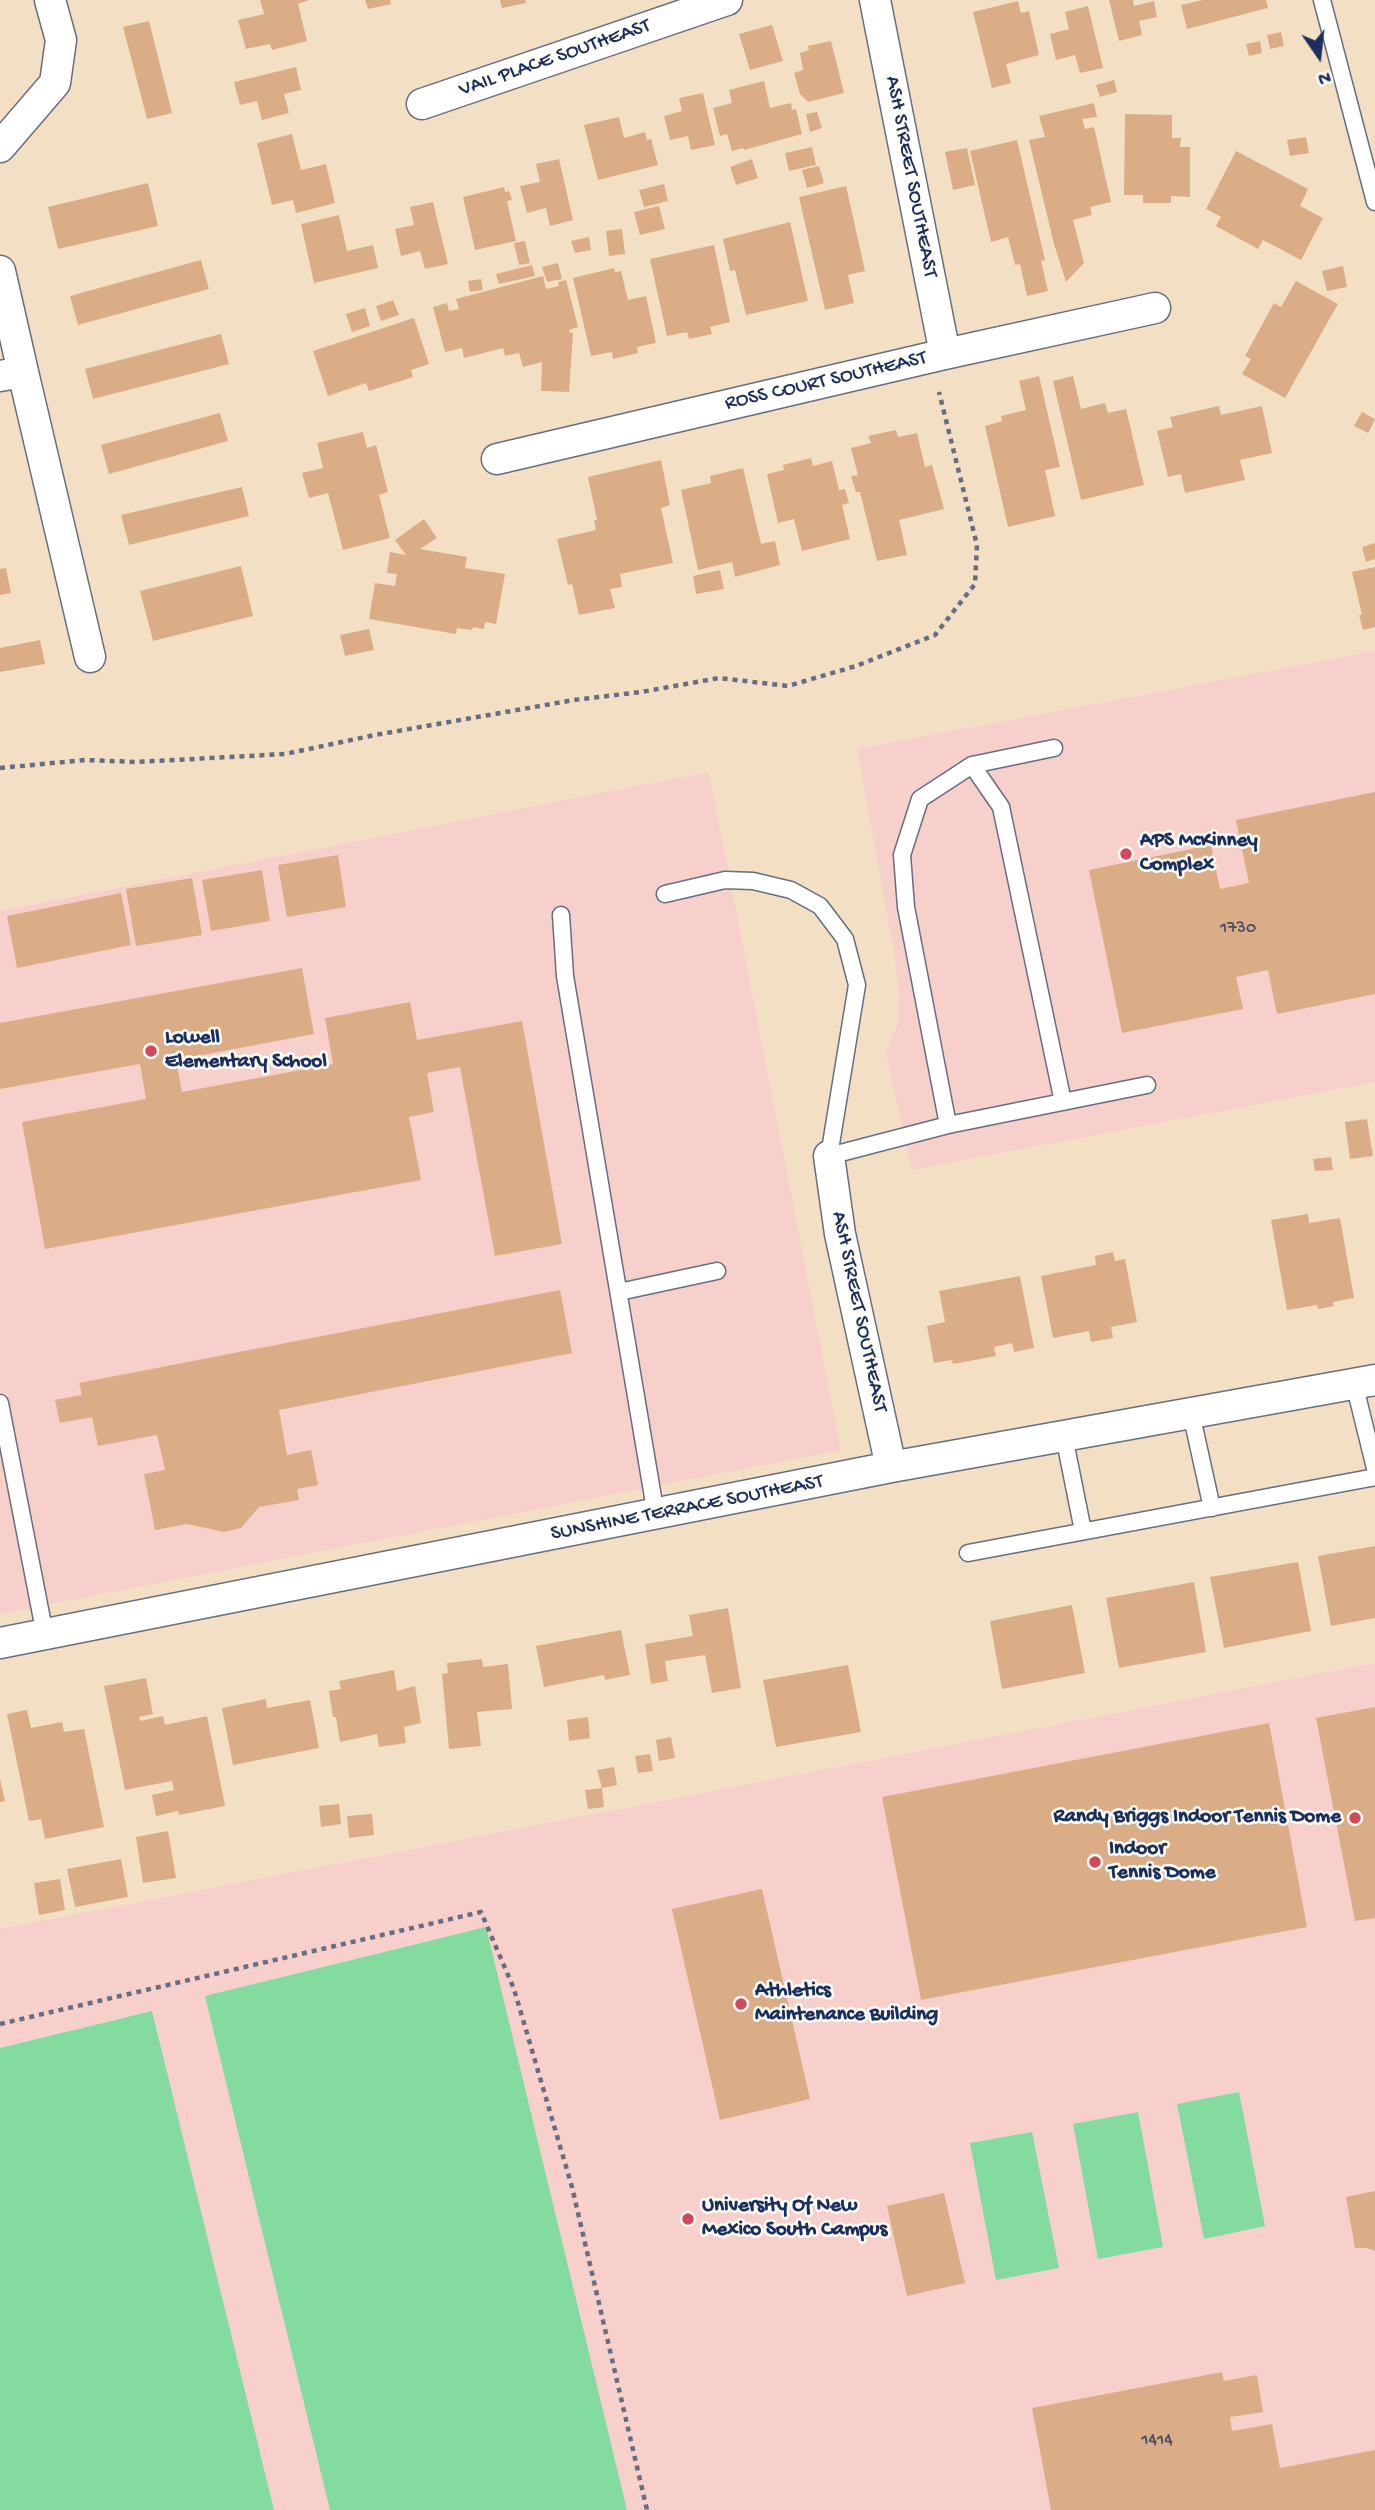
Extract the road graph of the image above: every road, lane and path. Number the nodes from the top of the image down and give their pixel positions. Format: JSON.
{"nodes":[{"id":1,"x":50,"y":0,"type":"edge"},
{"id":2,"x":727,"y":0,"type":"edge"},
{"id":3,"x":875,"y":0,"type":"edge"},
{"id":4,"x":1322,"y":0,"type":"edge"},
{"id":5,"x":422,"y":104,"type":"dead end"},
{"id":6,"x":0,"y":147,"type":"edge"},
{"id":7,"x":1375,"y":202,"type":"edge"},
{"id":8,"x":0,"y":271,"type":"edge"},
{"id":9,"x":1155,"y":308,"type":"dead end"},
{"id":10,"x":946,"y":354,"type":"junction"},
{"id":11,"x":11,"y":374,"type":"edge"},
{"id":12,"x":939,"y":391,"type":"dead end"},
{"id":13,"x":497,"y":458,"type":"dead end"},
{"id":14,"x":90,"y":657,"type":"dead end"},
{"id":15,"x":1054,"y":748,"type":"dead end"},
{"id":16,"x":972,"y":765,"type":"junction"},
{"id":17,"x":0,"y":768,"type":"edge"},
{"id":18,"x":665,"y":894,"type":"dead end"},
{"id":19,"x":561,"y":915,"type":"dead end"},
{"id":20,"x":1147,"y":1085,"type":"dead end"},
{"id":21,"x":1063,"y":1102,"type":"junction"},
{"id":22,"x":948,"y":1125,"type":"junction"},
{"id":23,"x":829,"y":1156,"type":"junction"},
{"id":24,"x":717,"y":1271,"type":"dead end"},
{"id":25,"x":619,"y":1292,"type":"junction"},
{"id":26,"x":1364,"y":1381,"type":"edge"},
{"id":27,"x":0,"y":1403,"type":"edge"},
{"id":28,"x":1191,"y":1413,"type":"junction"},
{"id":29,"x":1064,"y":1436,"type":"junction"},
{"id":30,"x":891,"y":1467,"type":"junction"},
{"id":31,"x":1375,"y":1468,"type":"edge"},
{"id":32,"x":1375,"y":1477,"type":"edge"},
{"id":33,"x":1212,"y":1508,"type":"junction"},
{"id":34,"x":656,"y":1515,"type":"junction"},
{"id":35,"x":1083,"y":1531,"type":"junction"},
{"id":36,"x":968,"y":1553,"type":"dead end"},
{"id":37,"x":45,"y":1635,"type":"junction"},
{"id":38,"x":0,"y":1643,"type":"edge"},
{"id":39,"x":0,"y":2024,"type":"edge"},
{"id":40,"x":647,"y":2510,"type":"edge"}],
"edges":[{"from":1,"to":6,"type":"street"},
{"from":2,"to":5,"type":"street","name":"VAIL PLACE SOUTHEAST"},
{"from":3,"to":10,"type":"street","name":"ASH STREET SOUTHEAST"},
{"from":4,"to":7,"type":"lane"},
{"from":8,"to":11,"type":"street"},
{"from":9,"to":10,"type":"street","name":"ROSS COURT SOUTHEAST"},
{"from":10,"to":13,"type":"street","name":"ROSS COURT SOUTHEAST"},
{"from":11,"to":14,"type":"street"},
{"from":12,"to":17,"type":"path"},
{"from":15,"to":16,"type":"lane"},
{"from":16,"to":21,"type":"lane"},
{"from":16,"to":22,"type":"lane"},
{"from":18,"to":23,"type":"lane"},
{"from":19,"to":25,"type":"lane"},
{"from":20,"to":21,"type":"lane"},
{"from":21,"to":22,"type":"lane"},
{"from":22,"to":23,"type":"lane"},
{"from":23,"to":30,"type":"street","name":"ASH STREET SOUTHEAST"},
{"from":24,"to":25,"type":"lane"},
{"from":25,"to":34,"type":"lane"},
{"from":26,"to":28,"type":"street","name":"SUNSHINE TERRACE SOUTHEAST"},
{"from":26,"to":31,"type":"lane"},
{"from":27,"to":37,"type":"lane"},
{"from":28,"to":29,"type":"street","name":"SUNSHINE TERRACE SOUTHEAST"},
{"from":28,"to":33,"type":"lane"},
{"from":29,"to":30,"type":"street","name":"SUNSHINE TERRACE SOUTHEAST"},
{"from":29,"to":35,"type":"lane"},
{"from":30,"to":34,"type":"street","name":"SUNSHINE TERRACE SOUTHEAST"},
{"from":32,"to":33,"type":"lane"},
{"from":33,"to":35,"type":"lane"},
{"from":34,"to":37,"type":"street","name":"SUNSHINE TERRACE SOUTHEAST"},
{"from":35,"to":36,"type":"lane"},
{"from":37,"to":38,"type":"street","name":"SUNSHINE TERRACE SOUTHEAST"},
{"from":39,"to":40,"type":"path"}]}
